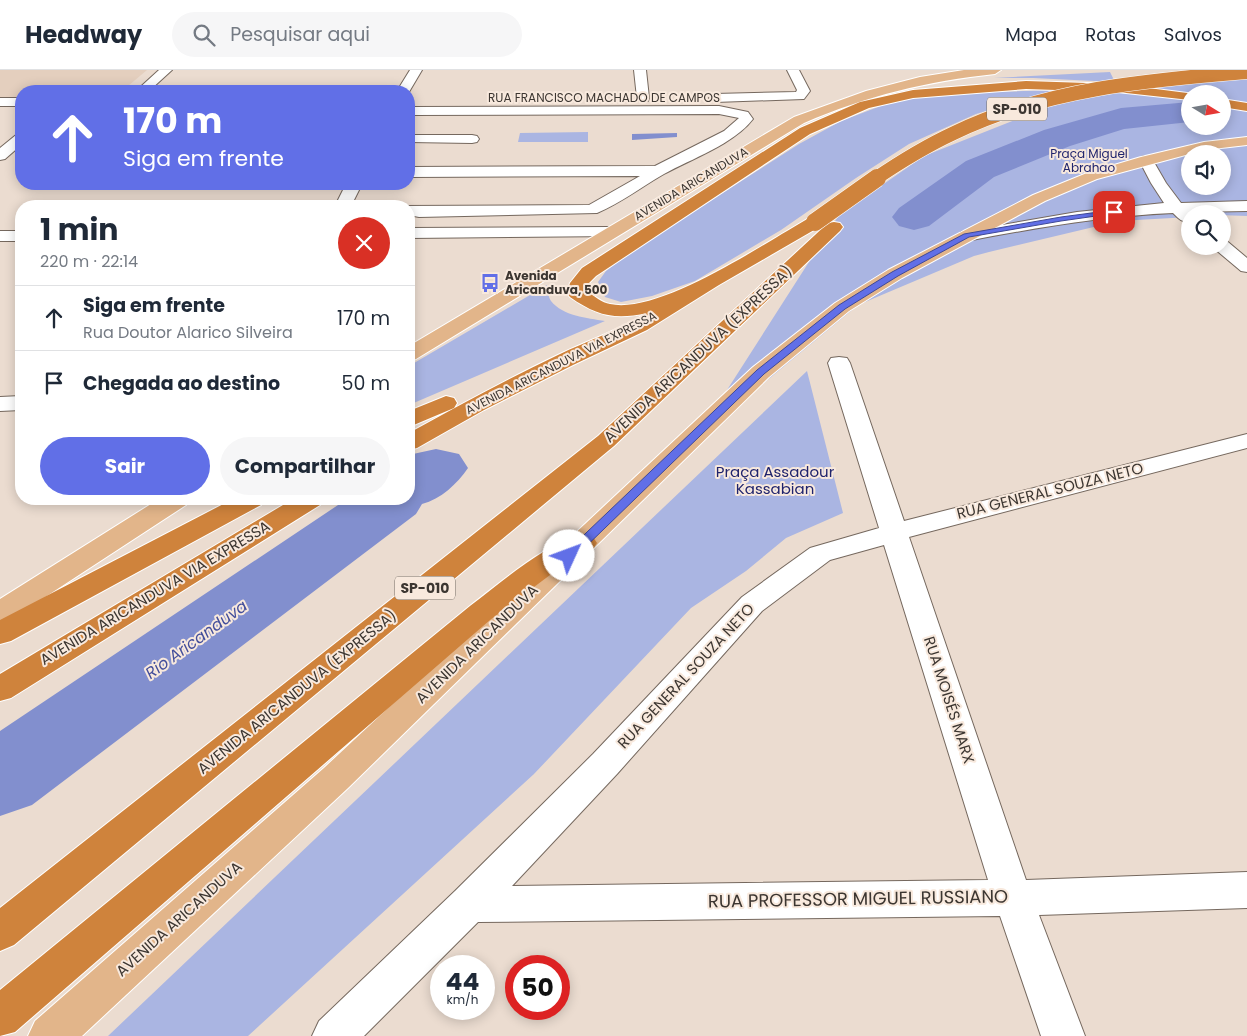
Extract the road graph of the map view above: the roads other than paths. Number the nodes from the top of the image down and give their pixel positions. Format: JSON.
{"nodes":[{"id":1,"x":166,"y":70,"type":"edge"},
{"id":2,"x":416,"y":70,"type":"edge"},
{"id":3,"x":640,"y":70,"type":"edge"},
{"id":4,"x":793,"y":70,"type":"edge"},
{"id":5,"x":958,"y":70,"type":"edge"},
{"id":6,"x":995,"y":70,"type":"edge"},
{"id":7,"x":1146,"y":70,"type":"edge"},
{"id":8,"x":1247,"y":72,"type":"edge"},
{"id":9,"x":1247,"y":77,"type":"edge"},
{"id":10,"x":915,"y":82,"type":"junction"},
{"id":11,"x":149,"y":85,"type":"edge"},
{"id":12,"x":407,"y":85,"type":"edge"},
{"id":13,"x":1171,"y":93,"type":"junction"},
{"id":14,"x":1181,"y":95,"type":"edge"},
{"id":15,"x":643,"y":98,"type":"junction"},
{"id":16,"x":415,"y":100,"type":"edge"},
{"id":17,"x":0,"y":102,"type":"edge"},
{"id":18,"x":15,"y":102,"type":"edge"},
{"id":19,"x":1231,"y":104,"type":"edge"},
{"id":20,"x":1247,"y":107,"type":"edge"},
{"id":21,"x":415,"y":111,"type":"edge"},
{"id":22,"x":0,"y":136,"type":"edge"},
{"id":23,"x":15,"y":137,"type":"edge"},
{"id":24,"x":472,"y":138,"type":"dead end"},
{"id":25,"x":415,"y":140,"type":"edge"},
{"id":26,"x":1247,"y":141,"type":"edge"},
{"id":27,"x":15,"y":142,"type":"edge"},
{"id":28,"x":0,"y":156,"type":"edge"},
{"id":29,"x":1146,"y":160,"type":"junction"},
{"id":30,"x":658,"y":171,"type":"junction"},
{"id":31,"x":415,"y":172,"type":"edge"},
{"id":32,"x":896,"y":182,"type":"dead end"},
{"id":33,"x":415,"y":185,"type":"edge"},
{"id":34,"x":633,"y":185,"type":"junction"},
{"id":35,"x":1247,"y":206,"type":"edge"},
{"id":36,"x":415,"y":207,"type":"edge"},
{"id":37,"x":1175,"y":207,"type":"junction"},
{"id":38,"x":1181,"y":212,"type":"edge"},
{"id":39,"x":831,"y":223,"type":"junction"},
{"id":40,"x":610,"y":232,"type":"junction"},
{"id":41,"x":415,"y":233,"type":"edge"},
{"id":42,"x":0,"y":236,"type":"edge"},
{"id":43,"x":15,"y":236,"type":"edge"},
{"id":44,"x":967,"y":236,"type":"junction"},
{"id":45,"x":1231,"y":253,"type":"edge"},
{"id":46,"x":1247,"y":266,"type":"edge"},
{"id":47,"x":712,"y":281,"type":"junction"},
{"id":48,"x":415,"y":351,"type":"edge"},
{"id":49,"x":565,"y":360,"type":"junction"},
{"id":50,"x":839,"y":363,"type":"dead end"},
{"id":51,"x":15,"y":403,"type":"edge"},
{"id":52,"x":0,"y":404,"type":"edge"},
{"id":53,"x":415,"y":418,"type":"edge"},
{"id":54,"x":415,"y":440,"type":"edge"},
{"id":55,"x":1247,"y":441,"type":"edge"},
{"id":56,"x":168,"y":505,"type":"edge"},
{"id":57,"x":241,"y":505,"type":"edge"},
{"id":58,"x":301,"y":505,"type":"edge"},
{"id":59,"x":895,"y":531,"type":"junction"},
{"id":60,"x":583,"y":543,"type":"junction"},
{"id":61,"x":0,"y":613,"type":"edge"},
{"id":62,"x":0,"y":633,"type":"edge"},
{"id":63,"x":0,"y":689,"type":"edge"},
{"id":64,"x":1247,"y":890,"type":"edge"},
{"id":65,"x":1013,"y":898,"type":"junction"},
{"id":66,"x":469,"y":904,"type":"junction"},
{"id":67,"x":0,"y":932,"type":"edge"},
{"id":68,"x":0,"y":1017,"type":"edge"},
{"id":69,"x":50,"y":1036,"type":"edge"},
{"id":70,"x":334,"y":1036,"type":"edge"},
{"id":71,"x":1063,"y":1036,"type":"edge"}],
"edges":[{"from":1,"to":11,"type":"street"},
{"from":2,"to":12,"type":"street"},
{"from":3,"to":15,"type":"street"},
{"from":4,"to":15,"type":"street","name":"RUA FRANCISCO MACHADO DE CAMPOS"},
{"from":5,"to":10,"type":"main road"},
{"from":6,"to":10,"type":"main road","name":"AVENIDA ARICANDUVA"},
{"from":7,"to":13,"type":"highway"},
{"from":8,"to":39,"type":"highway","number":"SP-010","bridge":true},
{"from":9,"to":32,"type":"highway","number":"SP-010"},
{"from":10,"to":40,"type":"main road","name":"AVENIDA ARICANDUVA"},
{"from":13,"to":14,"type":"highway"},
{"from":13,"to":47,"type":"highway"},
{"from":15,"to":16,"type":"street","name":"RUA FRANCISCO MACHADO DE CAMPOS"},
{"from":17,"to":18,"type":"street"},
{"from":19,"to":20,"type":"highway"},
{"from":21,"to":30,"type":"street"},
{"from":22,"to":23,"type":"street"},
{"from":24,"to":25,"type":"street"},
{"from":26,"to":29,"type":"main road","name":"AVENIDA ARICANDUVA"},
{"from":27,"to":28,"type":"street"},
{"from":29,"to":37,"type":"street"},
{"from":29,"to":44,"type":"main road","name":"AVENIDA ARICANDUVA"},
{"from":30,"to":31,"type":"street"},
{"from":30,"to":34,"type":"street"},
{"from":33,"to":34,"type":"street"},
{"from":34,"to":36,"type":"street"},
{"from":35,"to":37,"type":"street"},
{"from":37,"to":38,"type":"street"},
{"from":37,"to":44,"type":"street"},
{"from":39,"to":47,"type":"highway","name":"AVENIDA ARICANDUVA VIA EXPRESSA","number":"SP-010"},
{"from":39,"to":67,"type":"highway","name":"AVENIDA ARICANDUVA (EXPRESSA)","number":"SP-010"},
{"from":40,"to":41,"type":"street"},
{"from":40,"to":48,"type":"main road","name":"AVENIDA ARICANDUVA"},
{"from":42,"to":43,"type":"street"},
{"from":44,"to":60,"type":"main road","name":"AVENIDA ARICANDUVA"},
{"from":45,"to":46,"type":"street"},
{"from":47,"to":49,"type":"highway","name":"AVENIDA ARICANDUVA VIA EXPRESSA","number":"SP-010"},
{"from":49,"to":53,"type":"highway"},
{"from":49,"to":54,"type":"highway","name":"AVENIDA ARICANDUVA VIA EXPRESSA","number":"SP-010"},
{"from":50,"to":59,"type":"street","name":"RUA MOISÉS MARX"},
{"from":51,"to":52,"type":"street"},
{"from":55,"to":59,"type":"street","name":"RUA GENERAL SOUZA NETO"},
{"from":56,"to":61,"type":"main road"},
{"from":57,"to":62,"type":"highway"},
{"from":58,"to":63,"type":"highway","name":"AVENIDA ARICANDUVA VIA EXPRESSA"},
{"from":59,"to":65,"type":"street","name":"RUA MOISÉS MARX"},
{"from":59,"to":66,"type":"street","name":"RUA GENERAL SOUZA NETO"},
{"from":60,"to":68,"type":"highway"},
{"from":60,"to":69,"type":"main road","name":"AVENIDA ARICANDUVA"},
{"from":64,"to":65,"type":"street","name":"RUA PROFESSOR MIGUEL RUSSIANO"},
{"from":65,"to":66,"type":"street","name":"RUA PROFESSOR MIGUEL RUSSIANO"},
{"from":65,"to":71,"type":"street","name":"RUA MOISÉS MARX"},
{"from":66,"to":70,"type":"street","name":"RUA GENERAL SOUZA NETO"}]}
